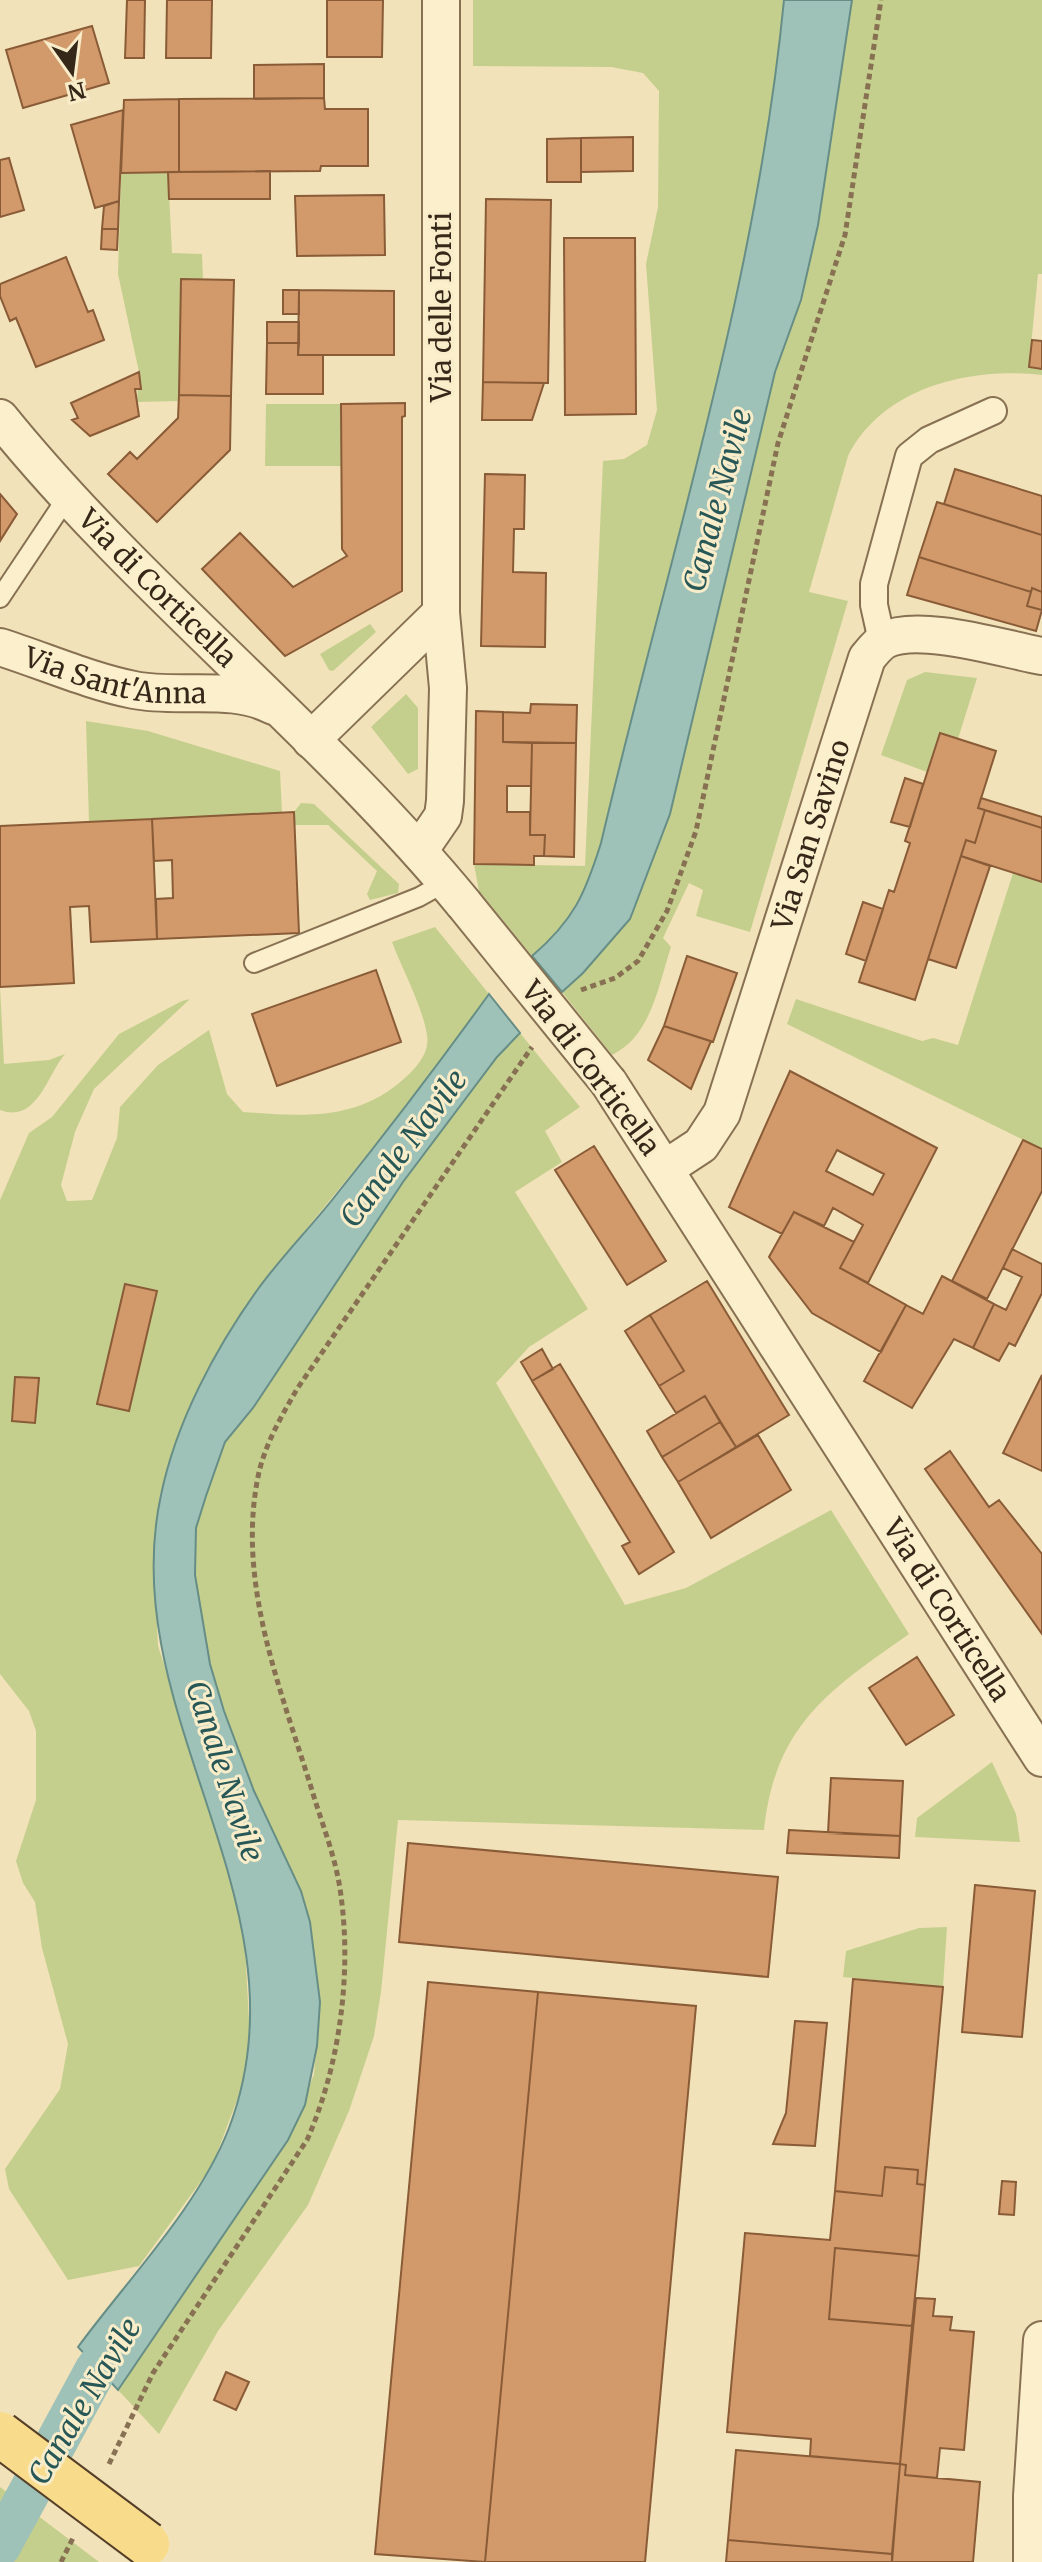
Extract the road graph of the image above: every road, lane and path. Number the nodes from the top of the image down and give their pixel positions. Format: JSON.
{"nodes":[{"id":1,"x":441,"y":0,"type":"edge"},
{"id":2,"x":881,"y":0,"type":"edge"},
{"id":3,"x":993,"y":411,"type":"dead end"},
{"id":4,"x":0,"y":418,"type":"edge"},
{"id":5,"x":68,"y":496,"type":"junction"},
{"id":6,"x":0,"y":598,"type":"edge"},
{"id":7,"x":441,"y":613,"type":"junction"},
{"id":8,"x":882,"y":641,"type":"junction"},
{"id":9,"x":0,"y":647,"type":"edge"},
{"id":10,"x":1042,"y":656,"type":"edge"},
{"id":11,"x":277,"y":708,"type":"junction"},
{"id":12,"x":311,"y":740,"type":"junction"},
{"id":13,"x":419,"y":851,"type":"junction"},
{"id":14,"x":455,"y":893,"type":"junction"},
{"id":15,"x":254,"y":963,"type":"dead end"},
{"id":16,"x":578,"y":991,"type":"dead end"},
{"id":17,"x":532,"y":1047,"type":"dead end"},
{"id":18,"x":666,"y":1168,"type":"junction"},
{"id":19,"x":1042,"y":1758,"type":"edge"},
{"id":20,"x":1042,"y":2340,"type":"edge"},
{"id":21,"x":0,"y":2434,"type":"edge"},
{"id":22,"x":107,"y":2468,"type":"dead end"},
{"id":23,"x":74,"y":2536,"type":"dead end"},
{"id":24,"x":147,"y":2544,"type":"dead end"},
{"id":25,"x":61,"y":2562,"type":"edge"},
{"id":26,"x":1032,"y":2562,"type":"edge"}],
"edges":[{"from":1,"to":7,"type":"street","name":"Via delle Fonti"},
{"from":2,"to":16,"type":"path"},
{"from":3,"to":8,"type":"street"},
{"from":4,"to":5,"type":"street","name":"Via di Corticella"},
{"from":5,"to":6,"type":"lane","name":"Via di Corticella"},
{"from":5,"to":11,"type":"street","name":"Via di Corticella"},
{"from":7,"to":12,"type":"street"},
{"from":7,"to":13,"type":"street","name":"Via delle Fonti"},
{"from":8,"to":10,"type":"street"},
{"from":8,"to":18,"type":"street","name":"Via San Savino"},
{"from":9,"to":11,"type":"street","name":"Via Sant'Anna"},
{"from":11,"to":12,"type":"street","name":"Via di Corticella"},
{"from":12,"to":13,"type":"street","name":"Via di Corticella"},
{"from":13,"to":14,"type":"street","name":"Via di Corticella"},
{"from":14,"to":15,"type":"lane"},
{"from":14,"to":18,"type":"street","name":"Via di Corticella","bridge":true},
{"from":17,"to":22,"type":"path"},
{"from":18,"to":19,"type":"street","name":"Via di Corticella"},
{"from":20,"to":26,"type":"street"},
{"from":21,"to":24,"type":"main road","bridge":true},
{"from":23,"to":25,"type":"path"}]}
